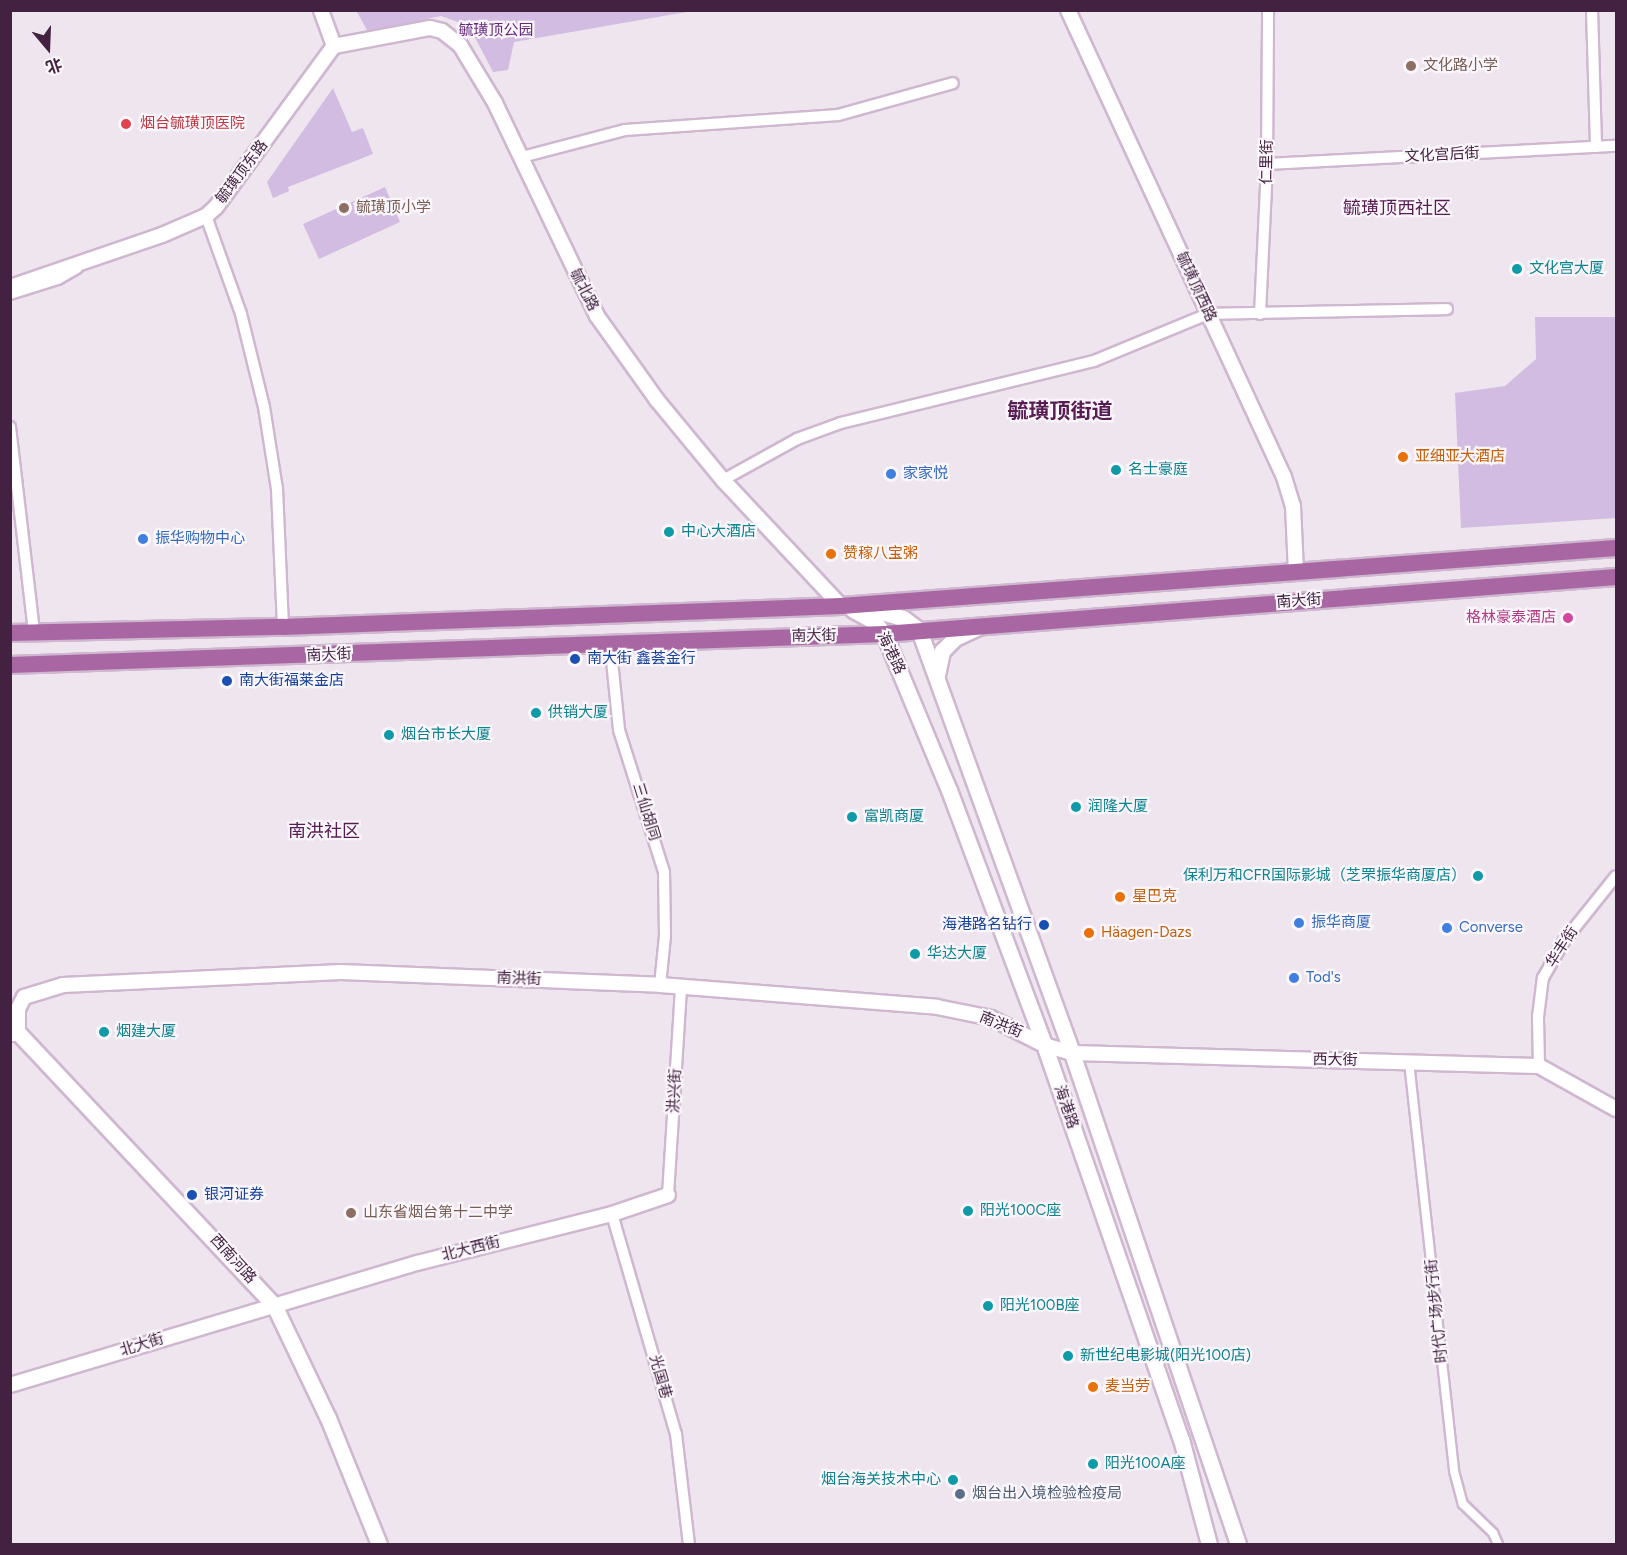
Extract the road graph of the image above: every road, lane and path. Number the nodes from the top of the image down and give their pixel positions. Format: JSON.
{"nodes":[{"id":1,"x":321,"y":10,"type":"edge"},
{"id":2,"x":1068,"y":10,"type":"edge"},
{"id":3,"x":1268,"y":10,"type":"edge"},
{"id":4,"x":1592,"y":10,"type":"edge"},
{"id":5,"x":334,"y":46,"type":"junction"},
{"id":6,"x":954,"y":83,"type":"dead end"},
{"id":7,"x":1617,"y":146,"type":"edge"},
{"id":8,"x":1596,"y":147,"type":"junction"},
{"id":9,"x":522,"y":157,"type":"junction"},
{"id":10,"x":1267,"y":164,"type":"junction"},
{"id":11,"x":206,"y":216,"type":"junction"},
{"id":12,"x":83,"y":262,"type":"junction"},
{"id":13,"x":10,"y":287,"type":"edge"},
{"id":14,"x":10,"y":294,"type":"edge"},
{"id":15,"x":1447,"y":309,"type":"dead end"},
{"id":16,"x":1209,"y":314,"type":"junction"},
{"id":17,"x":1260,"y":314,"type":"junction"},
{"id":18,"x":10,"y":427,"type":"edge"},
{"id":19,"x":723,"y":480,"type":"junction"},
{"id":20,"x":1617,"y":548,"type":"edge"},
{"id":21,"x":1296,"y":572,"type":"junction"},
{"id":22,"x":1617,"y":577,"type":"edge"},
{"id":23,"x":841,"y":606,"type":"junction"},
{"id":24,"x":984,"y":625,"type":"junction"},
{"id":25,"x":284,"y":627,"type":"junction"},
{"id":26,"x":919,"y":630,"type":"junction"},
{"id":27,"x":34,"y":632,"type":"junction"},
{"id":28,"x":10,"y":633,"type":"edge"},
{"id":29,"x":884,"y":634,"type":"junction"},
{"id":30,"x":610,"y":641,"type":"junction"},
{"id":31,"x":10,"y":665,"type":"edge"},
{"id":32,"x":937,"y":681,"type":"junction"},
{"id":33,"x":1617,"y":876,"type":"edge"},
{"id":34,"x":660,"y":985,"type":"junction"},
{"id":35,"x":681,"y":987,"type":"junction"},
{"id":36,"x":13,"y":1030,"type":"edge"},
{"id":37,"x":1044,"y":1045,"type":"junction"},
{"id":38,"x":1072,"y":1053,"type":"junction"},
{"id":39,"x":1409,"y":1062,"type":"junction"},
{"id":40,"x":1539,"y":1066,"type":"junction"},
{"id":41,"x":1617,"y":1109,"type":"edge"},
{"id":42,"x":668,"y":1195,"type":"joint"},
{"id":43,"x":612,"y":1214,"type":"junction"},
{"id":44,"x":274,"y":1305,"type":"junction"},
{"id":45,"x":10,"y":1385,"type":"edge"},
{"id":46,"x":379,"y":1545,"type":"edge"},
{"id":47,"x":688,"y":1545,"type":"edge"},
{"id":48,"x":1209,"y":1545,"type":"edge"},
{"id":49,"x":1238,"y":1545,"type":"edge"},
{"id":50,"x":1498,"y":1545,"type":"edge"}],
"edges":[{"from":1,"to":5,"type":"street"},
{"from":2,"to":16,"type":"street","name":"毓璜顶西路"},
{"from":3,"to":10,"type":"street","name":"仁里街"},
{"from":4,"to":8,"type":"street"},
{"from":5,"to":9,"type":"street","name":"毓北路"},
{"from":5,"to":11,"type":"street","name":"毓璜顶东路"},
{"from":6,"to":9,"type":"street"},
{"from":7,"to":8,"type":"street","name":"文化宫后街"},
{"from":8,"to":10,"type":"street","name":"文化宫后街"},
{"from":9,"to":19,"type":"street","name":"毓北路"},
{"from":10,"to":17,"type":"street","name":"仁里街"},
{"from":11,"to":12,"type":"street","name":"毓璜顶东路"},
{"from":11,"to":25,"type":"street"},
{"from":12,"to":13,"type":"street","name":"毓璜顶东路"},
{"from":12,"to":14,"type":"street"},
{"from":15,"to":17,"type":"street"},
{"from":16,"to":17,"type":"street"},
{"from":16,"to":19,"type":"street"},
{"from":16,"to":21,"type":"street","name":"毓璜顶西路"},
{"from":18,"to":27,"type":"street"},
{"from":19,"to":23,"type":"street","name":"毓北路"},
{"from":20,"to":21,"type":"main road","name":"南大街"},
{"from":21,"to":23,"type":"main road","name":"南大街"},
{"from":22,"to":24,"type":"main road","name":"南大街"},
{"from":23,"to":25,"type":"main road","name":"南大街"},
{"from":23,"to":26,"type":"main road","name":"海港路"},
{"from":23,"to":29,"type":"main road","name":"海港路"},
{"from":24,"to":26,"type":"main road","name":"南大街"},
{"from":24,"to":32,"type":"main road"},
{"from":25,"to":27,"type":"main road","name":"南大街"},
{"from":26,"to":29,"type":"main road","name":"南大街"},
{"from":26,"to":32,"type":"main road","name":"海港路"},
{"from":27,"to":28,"type":"main road","name":"南大街"},
{"from":29,"to":30,"type":"main road","name":"南大街"},
{"from":29,"to":37,"type":"main road","name":"海港路"},
{"from":30,"to":31,"type":"main road","name":"南大街"},
{"from":30,"to":34,"type":"street","name":"三仙胡同"},
{"from":32,"to":38,"type":"main road","name":"海港路"},
{"from":33,"to":40,"type":"street","name":"华丰街"},
{"from":34,"to":35,"type":"street","name":"南洪街"},
{"from":34,"to":36,"type":"street","name":"南洪街"},
{"from":35,"to":37,"type":"street","name":"南洪街"},
{"from":35,"to":42,"type":"street","name":"洪兴街"},
{"from":36,"to":44,"type":"main road","name":"西南河路"},
{"from":37,"to":38,"type":"street","name":"西大街"},
{"from":37,"to":48,"type":"main road","name":"海港路"},
{"from":38,"to":39,"type":"street","name":"西大街"},
{"from":38,"to":49,"type":"main road","name":"海港路"},
{"from":39,"to":40,"type":"street","name":"西大街"},
{"from":39,"to":50,"type":"street","name":"时代广场步行街"},
{"from":40,"to":41,"type":"street","name":"西大街"},
{"from":42,"to":43,"type":"street","name":"北大西街"},
{"from":43,"to":44,"type":"street","name":"北大西街"},
{"from":43,"to":47,"type":"street","name":"光国巷"},
{"from":44,"to":45,"type":"street","name":"北大街"},
{"from":44,"to":46,"type":"main road","name":"西南河路"}]}
